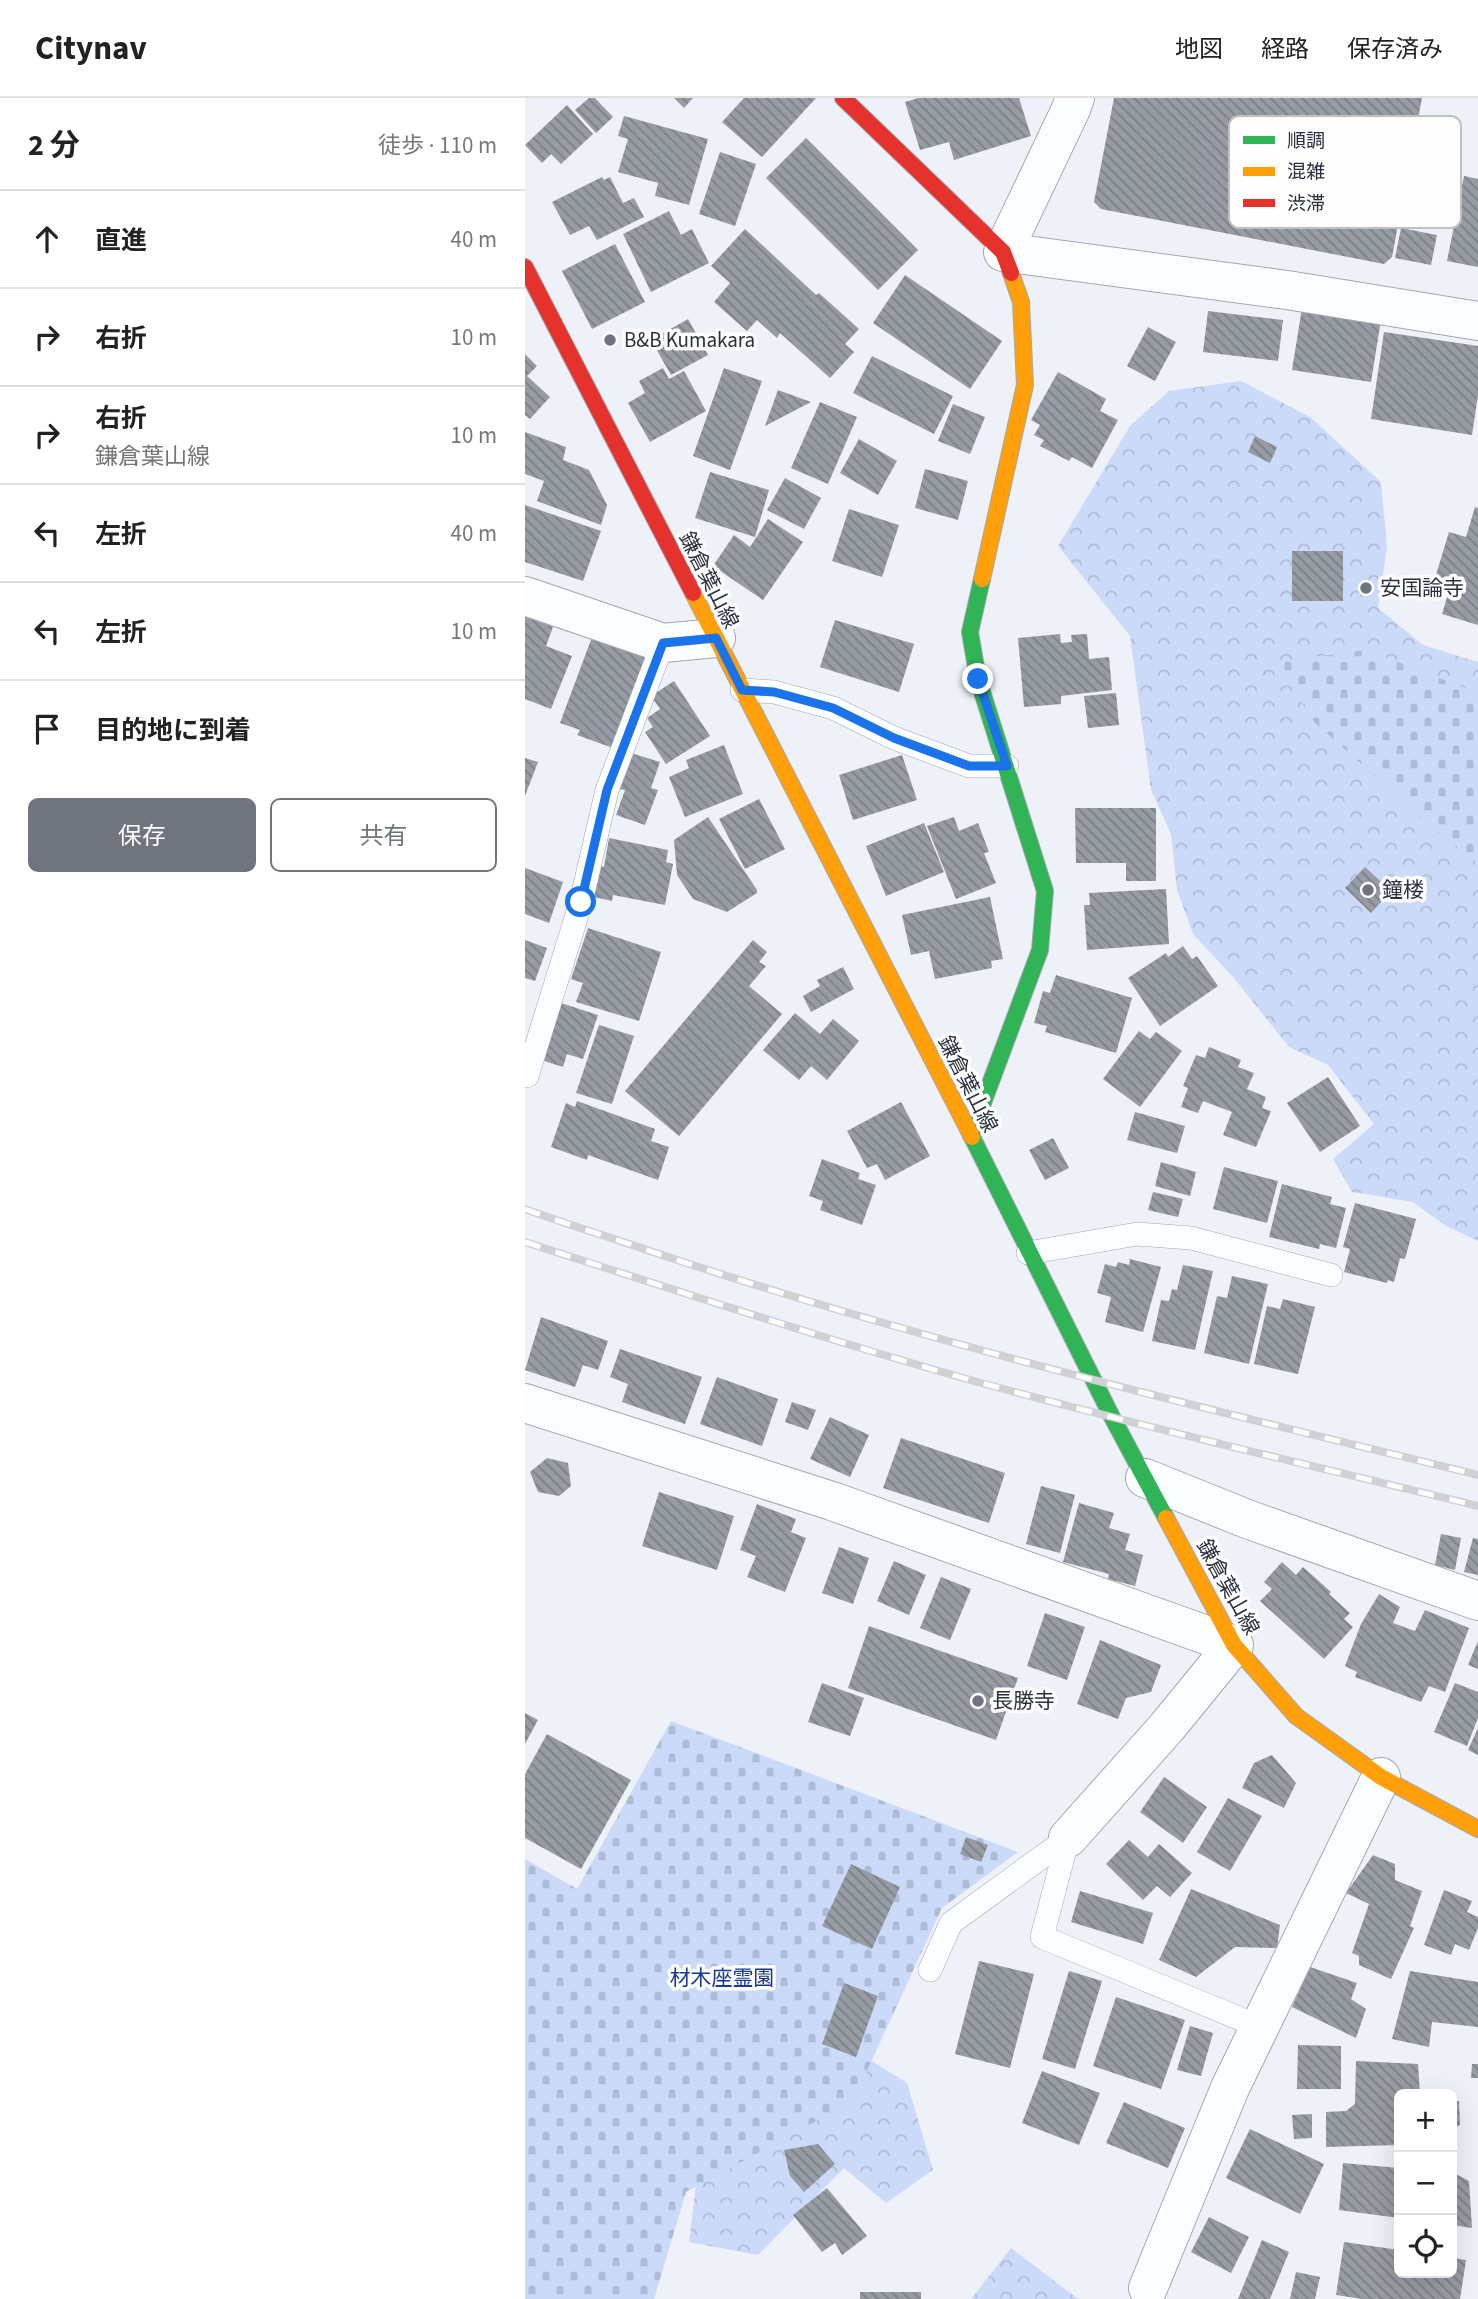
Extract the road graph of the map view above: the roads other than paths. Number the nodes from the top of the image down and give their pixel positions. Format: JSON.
{"nodes":[{"id":1,"x":843,"y":98,"type":"edge"},
{"id":2,"x":1075,"y":98,"type":"edge"},
{"id":3,"x":1003,"y":252,"type":"junction"},
{"id":4,"x":525,"y":267,"type":"edge"},
{"id":5,"x":1478,"y":321,"type":"edge"},
{"id":6,"x":525,"y":596,"type":"edge"},
{"id":7,"x":716,"y":638,"type":"junction"},
{"id":8,"x":663,"y":643,"type":"junction"},
{"id":9,"x":742,"y":690,"type":"junction"},
{"id":10,"x":1007,"y":766,"type":"junction"},
{"id":11,"x":527,"y":1076,"type":"dead end"},
{"id":12,"x":971,"y":1135,"type":"junction"},
{"id":13,"x":1028,"y":1253,"type":"junction"},
{"id":14,"x":1331,"y":1275,"type":"dead end"},
{"id":15,"x":525,"y":1403,"type":"edge"},
{"id":16,"x":1145,"y":1478,"type":"junction"},
{"id":17,"x":1478,"y":1601,"type":"edge"},
{"id":18,"x":1234,"y":1645,"type":"junction"},
{"id":19,"x":1381,"y":1777,"type":"junction"},
{"id":20,"x":1478,"y":1829,"type":"edge"},
{"id":21,"x":1067,"y":1838,"type":"junction"},
{"id":22,"x":930,"y":1970,"type":"dead end"},
{"id":23,"x":1260,"y":2027,"type":"junction"},
{"id":24,"x":1148,"y":2288,"type":"dead end"}],
"edges":[{"from":1,"to":3,"type":"main road"},
{"from":2,"to":3,"type":"street"},
{"from":3,"to":5,"type":"street"},
{"from":3,"to":10,"type":"main road"},
{"from":4,"to":7,"type":"main road","name":"鎌倉葉山線"},
{"from":6,"to":8,"type":"street"},
{"from":7,"to":8,"type":"street"},
{"from":7,"to":9,"type":"main road","name":"鎌倉葉山線"},
{"from":8,"to":11,"type":"lane"},
{"from":9,"to":10,"type":"lane"},
{"from":9,"to":12,"type":"main road","name":"鎌倉葉山線"},
{"from":10,"to":12,"type":"main road"},
{"from":12,"to":13,"type":"main road","name":"鎌倉葉山線"},
{"from":13,"to":14,"type":"lane"},
{"from":13,"to":16,"type":"main road","name":"鎌倉葉山線"},
{"from":15,"to":18,"type":"street"},
{"from":16,"to":17,"type":"street"},
{"from":16,"to":18,"type":"main road","name":"鎌倉葉山線"},
{"from":18,"to":19,"type":"main road","name":"鎌倉葉山線"},
{"from":18,"to":21,"type":"street"},
{"from":19,"to":20,"type":"main road","name":"鎌倉葉山線"},
{"from":19,"to":23,"type":"street"},
{"from":21,"to":22,"type":"lane"},
{"from":21,"to":23,"type":"lane"},
{"from":23,"to":24,"type":"street"}]}
